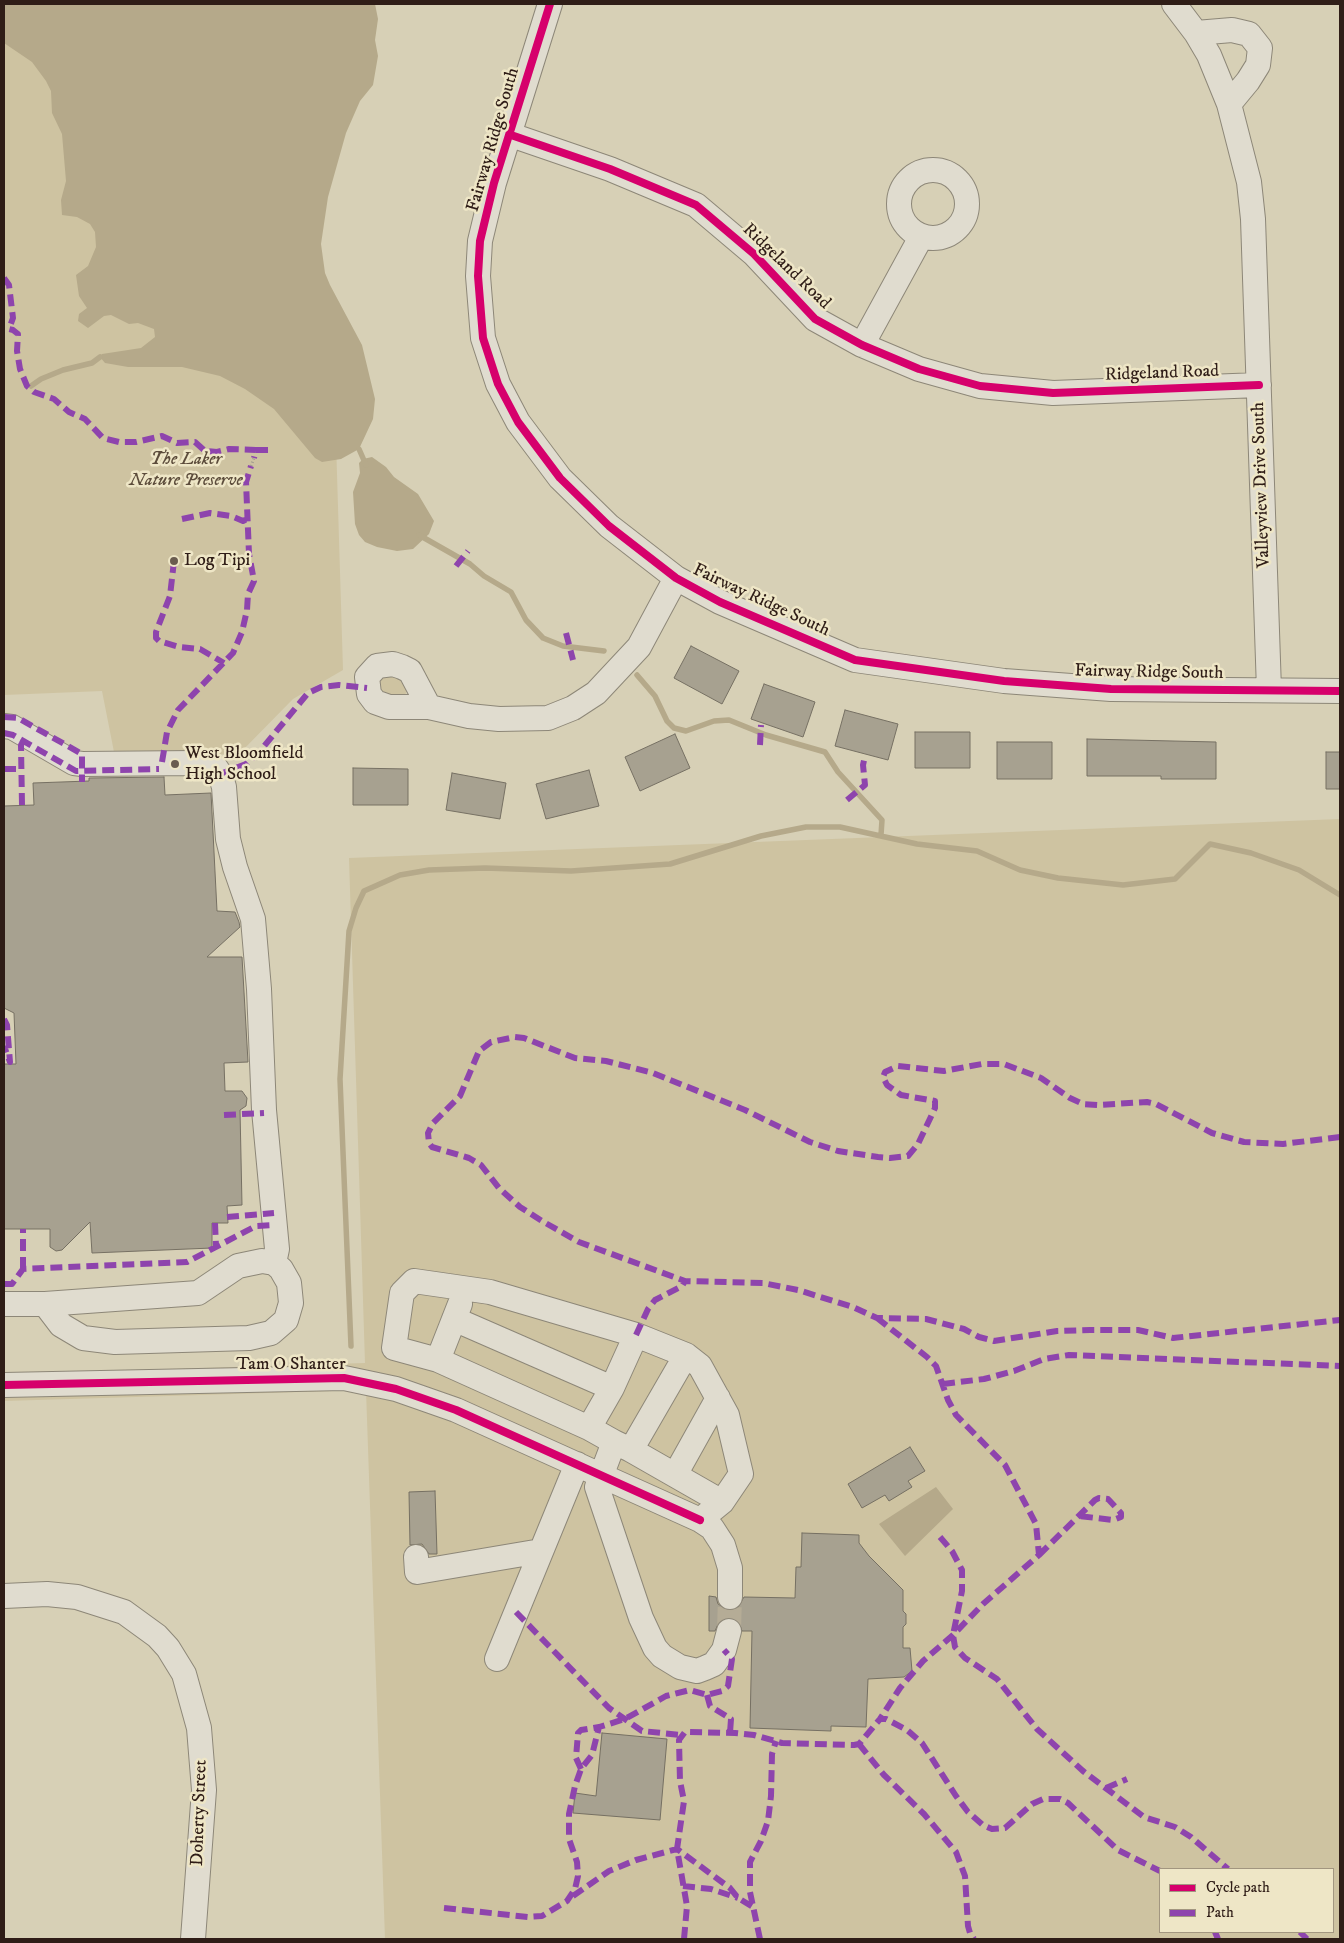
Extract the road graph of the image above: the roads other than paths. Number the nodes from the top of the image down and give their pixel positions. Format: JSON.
{"nodes":[{"id":1,"x":550,"y":4,"type":"edge"},
{"id":2,"x":1174,"y":4,"type":"edge"},
{"id":3,"x":1196,"y":33,"type":"junction"},
{"id":4,"x":1229,"y":104,"type":"junction"},
{"id":5,"x":511,"y":135,"type":"junction"},
{"id":6,"x":920,"y":236,"type":"dead end"},
{"id":7,"x":862,"y":345,"type":"junction"},
{"id":8,"x":1259,"y":385,"type":"junction"},
{"id":9,"x":676,"y":578,"type":"junction"},
{"id":10,"x":1269,"y":690,"type":"junction"},
{"id":11,"x":1340,"y":691,"type":"edge"},
{"id":12,"x":429,"y":707,"type":"dead end"},
{"id":13,"x":4,"y":726,"type":"edge"},
{"id":14,"x":274,"y":1263,"type":"junction"},
{"id":15,"x":466,"y":1289,"type":"junction"},
{"id":16,"x":4,"y":1304,"type":"edge"},
{"id":17,"x":45,"y":1304,"type":"junction"},
{"id":18,"x":454,"y":1319,"type":"junction"},
{"id":19,"x":636,"y":1335,"type":"junction"},
{"id":20,"x":686,"y":1355,"type":"junction"},
{"id":21,"x":438,"y":1360,"type":"junction"},
{"id":22,"x":4,"y":1385,"type":"edge"},
{"id":23,"x":612,"y":1388,"type":"junction"},
{"id":24,"x":718,"y":1398,"type":"junction"},
{"id":25,"x":589,"y":1428,"type":"junction"},
{"id":26,"x":622,"y":1446,"type":"junction"},
{"id":27,"x":577,"y":1464,"type":"junction"},
{"id":28,"x":675,"y":1475,"type":"junction"},
{"id":29,"x":601,"y":1476,"type":"junction"},
{"id":30,"x":722,"y":1502,"type":"junction"},
{"id":31,"x":700,"y":1520,"type":"junction"},
{"id":32,"x":541,"y":1551,"type":"junction"},
{"id":33,"x":416,"y":1557,"type":"dead end"},
{"id":34,"x":12,"y":1595,"type":"edge"},
{"id":35,"x":730,"y":1597,"type":"tunnel mouth"},
{"id":36,"x":728,"y":1631,"type":"tunnel mouth"},
{"id":37,"x":497,"y":1659,"type":"dead end"},
{"id":38,"x":193,"y":1939,"type":"edge"}],
"edges":[{"from":1,"to":5,"type":"street","name":"Fairway Ridge South"},
{"from":2,"to":3,"type":"street","name":"Valleyview Drive South"},
{"from":3,"to":4,"type":"street","name":"Valleyview Drive South"},
{"from":3,"to":4,"type":"street"},
{"from":4,"to":8,"type":"street","name":"Valleyview Drive South"},
{"from":5,"to":7,"type":"street","name":"Ridgeland Road"},
{"from":5,"to":9,"type":"street","name":"Fairway Ridge South"},
{"from":6,"to":7,"type":"street"},
{"from":7,"to":8,"type":"street","name":"Ridgeland Road"},
{"from":8,"to":10,"type":"street","name":"Valleyview Drive South"},
{"from":9,"to":10,"type":"street","name":"Fairway Ridge South"},
{"from":9,"to":12,"type":"street"},
{"from":10,"to":11,"type":"street","name":"Fairway Ridge South"},
{"from":13,"to":14,"type":"street"},
{"from":14,"to":17,"type":"street"},
{"from":14,"to":17,"type":"street"},
{"from":15,"to":18,"type":"street"},
{"from":15,"to":19,"type":"street"},
{"from":15,"to":21,"type":"street"},
{"from":16,"to":17,"type":"street"},
{"from":18,"to":21,"type":"street"},
{"from":18,"to":23,"type":"street"},
{"from":19,"to":20,"type":"street"},
{"from":19,"to":23,"type":"street"},
{"from":20,"to":24,"type":"street"},
{"from":20,"to":26,"type":"street"},
{"from":21,"to":25,"type":"street"},
{"from":22,"to":27,"type":"street","name":"Tam O Shanter"},
{"from":23,"to":25,"type":"street"},
{"from":24,"to":28,"type":"street"},
{"from":24,"to":30,"type":"street"},
{"from":25,"to":26,"type":"street"},
{"from":26,"to":28,"type":"street"},
{"from":26,"to":29,"type":"street"},
{"from":27,"to":29,"type":"street","name":"Tam O Shanter"},
{"from":27,"to":32,"type":"street"},
{"from":28,"to":30,"type":"street"},
{"from":29,"to":31,"type":"street","name":"Tam O Shanter"},
{"from":29,"to":36,"type":"street"},
{"from":30,"to":31,"type":"street"},
{"from":31,"to":35,"type":"street","name":"Tam O Shanter"},
{"from":32,"to":33,"type":"street"},
{"from":32,"to":37,"type":"street"},
{"from":34,"to":38,"type":"street","name":"Doherty Street"}]}
